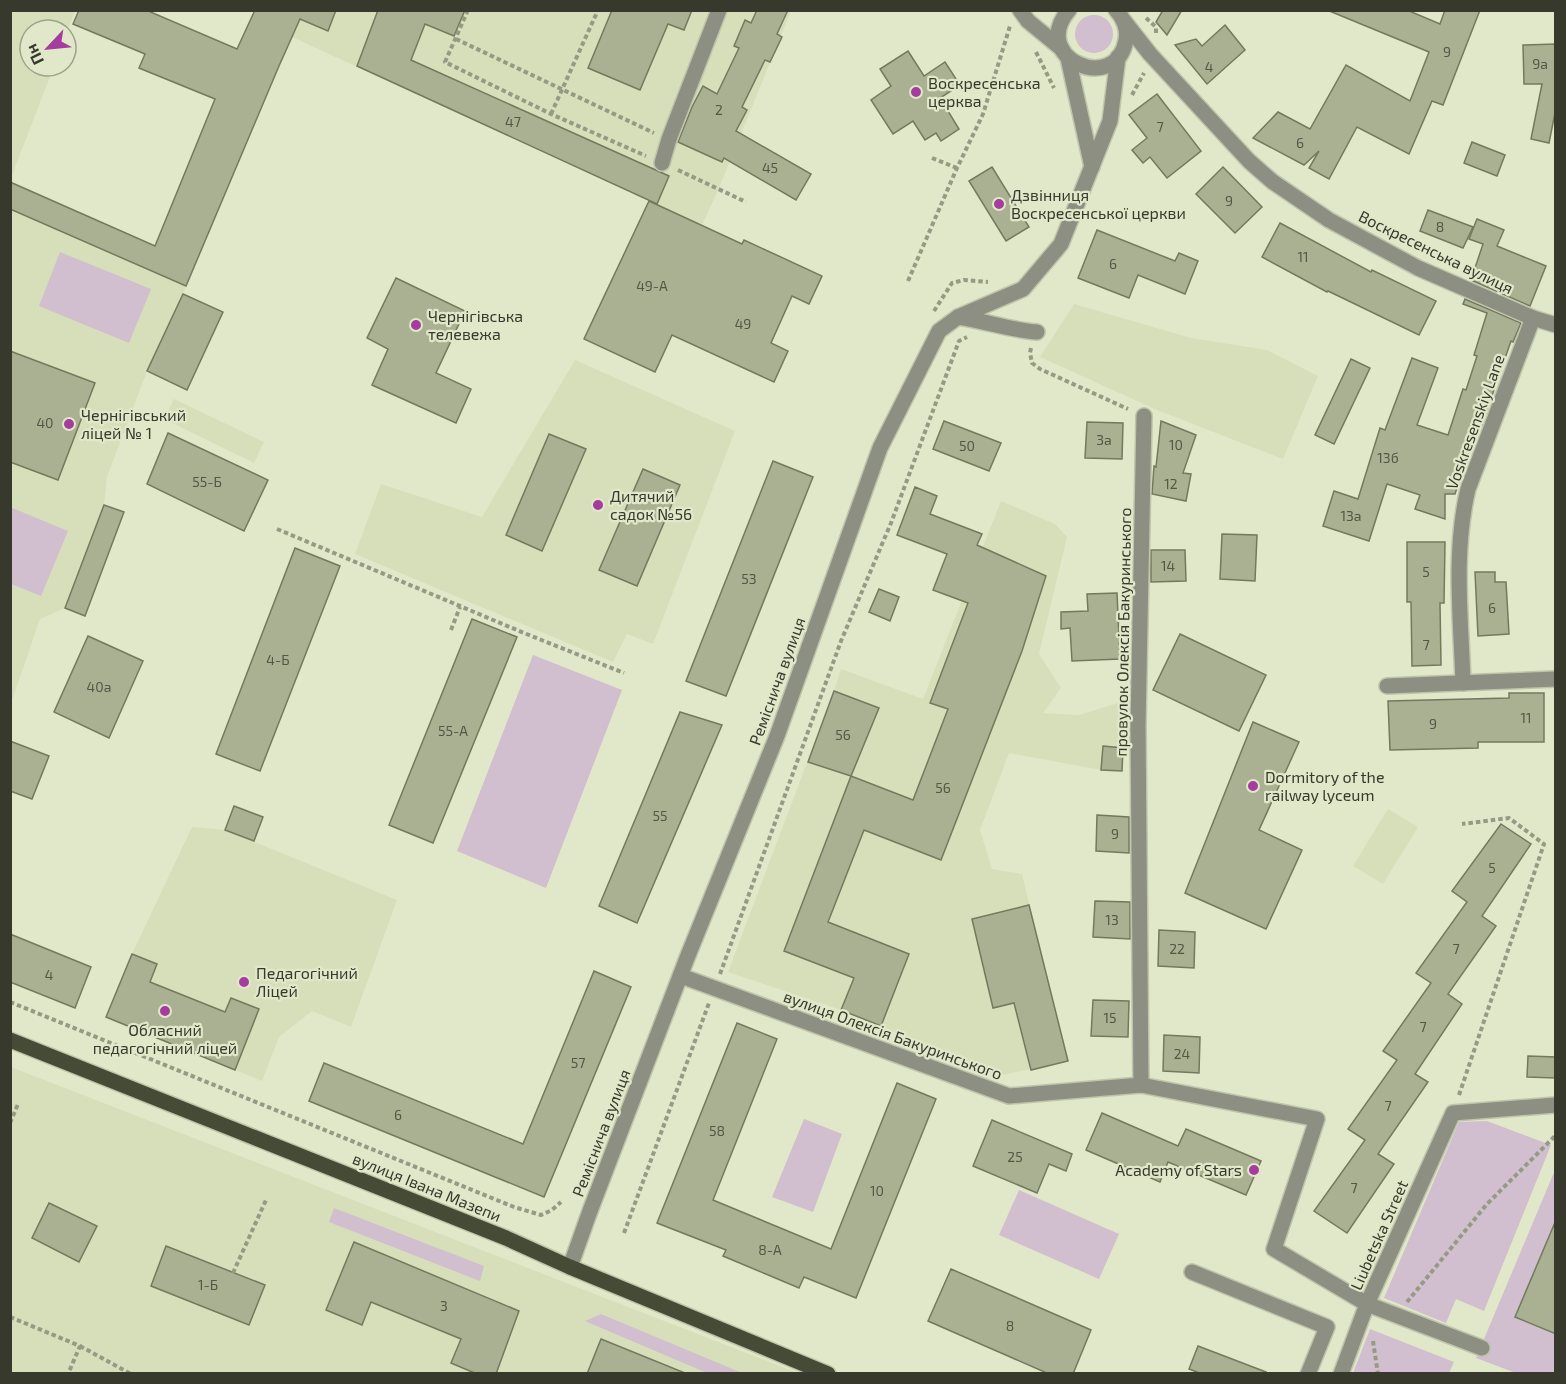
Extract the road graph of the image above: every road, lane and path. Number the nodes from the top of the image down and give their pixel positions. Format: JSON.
{"nodes":[{"id":1,"x":468,"y":10,"type":"edge"},
{"id":2,"x":598,"y":10,"type":"edge"},
{"id":3,"x":719,"y":10,"type":"edge"},
{"id":4,"x":1020,"y":10,"type":"edge"},
{"id":5,"x":1066,"y":13,"type":"edge"},
{"id":6,"x":1120,"y":16,"type":"edge"},
{"id":7,"x":1008,"y":37,"type":"dead end"},
{"id":8,"x":456,"y":39,"type":"junction"},
{"id":9,"x":1035,"y":50,"type":"dead end"},
{"id":10,"x":1121,"y":52,"type":"junction"},
{"id":11,"x":1065,"y":54,"type":"junction"},
{"id":12,"x":1150,"y":54,"type":"junction"},
{"id":13,"x":562,"y":90,"type":"junction"},
{"id":14,"x":1056,"y":90,"type":"dead end"},
{"id":15,"x":551,"y":114,"type":"junction"},
{"id":16,"x":669,"y":139,"type":"junction"},
{"id":17,"x":932,"y":158,"type":"dead end"},
{"id":18,"x":662,"y":163,"type":"junction"},
{"id":19,"x":1092,"y":167,"type":"junction"},
{"id":20,"x":957,"y":168,"type":"junction"},
{"id":21,"x":746,"y":202,"type":"dead end"},
{"id":22,"x":994,"y":280,"type":"dead end"},
{"id":23,"x":908,"y":281,"type":"dead end"},
{"id":24,"x":958,"y":317,"type":"junction"},
{"id":25,"x":1533,"y":318,"type":"junction"},
{"id":26,"x":992,"y":323,"type":"junction"},
{"id":27,"x":1556,"y":325,"type":"edge"},
{"id":28,"x":939,"y":332,"type":"junction"},
{"id":29,"x":1037,"y":332,"type":"joint"},
{"id":30,"x":959,"y":341,"type":"junction"},
{"id":31,"x":1144,"y":416,"type":"joint"},
{"id":32,"x":277,"y":529,"type":"dead end"},
{"id":33,"x":460,"y":607,"type":"junction"},
{"id":34,"x":499,"y":615,"type":"dead end"},
{"id":35,"x":497,"y":622,"type":"junction"},
{"id":36,"x":451,"y":630,"type":"dead end"},
{"id":37,"x":624,"y":673,"type":"dead end"},
{"id":38,"x":1556,"y":679,"type":"edge"},
{"id":39,"x":1463,"y":684,"type":"junction"},
{"id":40,"x":1387,"y":686,"type":"dead end"},
{"id":41,"x":1462,"y":824,"type":"dead end"},
{"id":42,"x":681,"y":976,"type":"junction"},
{"id":43,"x":714,"y":990,"type":"junction"},
{"id":44,"x":10,"y":1002,"type":"edge"},
{"id":45,"x":10,"y":1040,"type":"edge"},
{"id":46,"x":1141,"y":1085,"type":"junction"},
{"id":47,"x":18,"y":1104,"type":"dead end"},
{"id":48,"x":1556,"y":1105,"type":"edge"},
{"id":49,"x":1453,"y":1113,"type":"junction"},
{"id":50,"x":10,"y":1123,"type":"edge"},
{"id":51,"x":1556,"y":1135,"type":"edge"},
{"id":52,"x":266,"y":1200,"type":"dead end"},
{"id":53,"x":561,"y":1202,"type":"dead end"},
{"id":54,"x":624,"y":1233,"type":"dead end"},
{"id":55,"x":570,"y":1267,"type":"junction"},
{"id":56,"x":1192,"y":1272,"type":"dead end"},
{"id":57,"x":232,"y":1273,"type":"dead end"},
{"id":58,"x":1367,"y":1304,"type":"junction"},
{"id":59,"x":1388,"y":1312,"type":"junction"},
{"id":60,"x":10,"y":1317,"type":"edge"},
{"id":61,"x":80,"y":1346,"type":"junction"},
{"id":62,"x":1482,"y":1348,"type":"dead end"},
{"id":63,"x":68,"y":1374,"type":"edge"},
{"id":64,"x":131,"y":1374,"type":"edge"},
{"id":65,"x":828,"y":1374,"type":"edge"},
{"id":66,"x":1308,"y":1374,"type":"edge"},
{"id":67,"x":1341,"y":1374,"type":"edge"}],
"edges":[{"from":1,"to":8,"type":"path"},
{"from":2,"to":13,"type":"path"},
{"from":3,"to":16,"type":"street"},
{"from":4,"to":11,"type":"street"},
{"from":5,"to":11,"type":"street"},
{"from":6,"to":10,"type":"street","name":"Реміснича вулиця"},
{"from":6,"to":12,"type":"street","name":"Воскресенська вулиця"},
{"from":7,"to":20,"type":"path"},
{"from":8,"to":13,"type":"path"},
{"from":8,"to":15,"type":"path"},
{"from":9,"to":14,"type":"path"},
{"from":10,"to":11,"type":"street"},
{"from":10,"to":12,"type":"street"},
{"from":10,"to":19,"type":"street","name":"Реміснича вулиця"},
{"from":11,"to":19,"type":"street"},
{"from":12,"to":25,"type":"street","name":"Воскресенська вулиця"},
{"from":13,"to":15,"type":"path"},
{"from":13,"to":16,"type":"path"},
{"from":15,"to":18,"type":"path"},
{"from":16,"to":18,"type":"street"},
{"from":17,"to":20,"type":"path"},
{"from":18,"to":21,"type":"path"},
{"from":19,"to":24,"type":"street","name":"Реміснича вулиця"},
{"from":20,"to":23,"type":"path"},
{"from":22,"to":28,"type":"path"},
{"from":24,"to":26,"type":"street"},
{"from":24,"to":28,"type":"street","name":"Реміснича вулиця"},
{"from":25,"to":27,"type":"street","name":"Воскресенська вулиця"},
{"from":25,"to":39,"type":"street","name":"Voskresenskiy Lane"},
{"from":26,"to":29,"type":"street"},
{"from":26,"to":30,"type":"path"},
{"from":28,"to":30,"type":"path"},
{"from":28,"to":42,"type":"street","name":"Реміснича вулиця"},
{"from":29,"to":31,"type":"path"},
{"from":30,"to":43,"type":"path"},
{"from":31,"to":46,"type":"street","name":"провулок Олексія Бакуринського"},
{"from":32,"to":33,"type":"path"},
{"from":33,"to":35,"type":"path"},
{"from":33,"to":36,"type":"path"},
{"from":34,"to":35,"type":"path"},
{"from":35,"to":37,"type":"path"},
{"from":38,"to":39,"type":"street"},
{"from":39,"to":40,"type":"street"},
{"from":41,"to":49,"type":"path"},
{"from":42,"to":43,"type":"street","name":"вулиця Олексія Бакуринського"},
{"from":42,"to":55,"type":"street","name":"Реміснича вулиця"},
{"from":43,"to":46,"type":"street","name":"вулиця Олексія Бакуринського"},
{"from":43,"to":54,"type":"path"},
{"from":44,"to":53,"type":"path"},
{"from":45,"to":55,"type":"main road","name":"вулиця Івана Мазепи"},
{"from":46,"to":58,"type":"street","name":"вулиця Олексія Бакуринського"},
{"from":47,"to":50,"type":"path"},
{"from":48,"to":49,"type":"street"},
{"from":49,"to":58,"type":"street","name":"Liubetska Street"},
{"from":51,"to":59,"type":"path"},
{"from":52,"to":57,"type":"path"},
{"from":55,"to":65,"type":"main road","name":"вулиця Івана Мазепи"},
{"from":56,"to":66,"type":"street"},
{"from":58,"to":59,"type":"street"},
{"from":58,"to":67,"type":"street","name":"Liubetska Street"},
{"from":59,"to":62,"type":"street"},
{"from":60,"to":61,"type":"path"},
{"from":61,"to":63,"type":"path"},
{"from":61,"to":64,"type":"path"}]}
